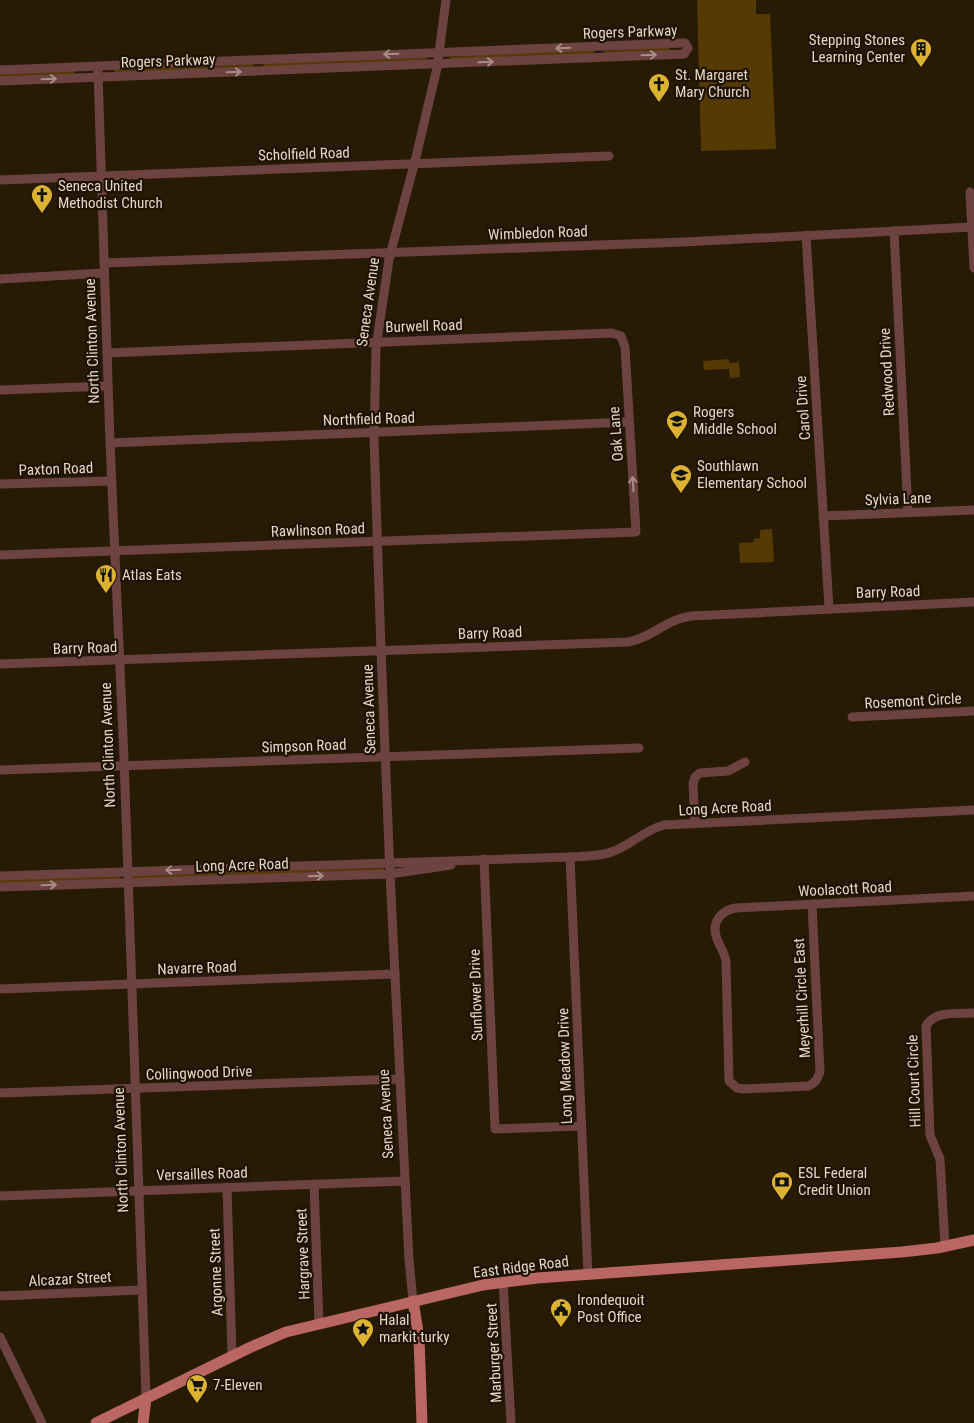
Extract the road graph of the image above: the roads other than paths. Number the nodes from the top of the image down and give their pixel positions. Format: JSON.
{"nodes":[{"id":1,"x":446,"y":0,"type":"edge"},
{"id":2,"x":440,"y":52,"type":"junction"},
{"id":3,"x":258,"y":60,"type":"junction"},
{"id":4,"x":438,"y":64,"type":"junction"},
{"id":5,"x":98,"y":66,"type":"junction"},
{"id":6,"x":78,"y":67,"type":"junction"},
{"id":7,"x":0,"y":70,"type":"edge"},
{"id":8,"x":259,"y":71,"type":"junction"},
{"id":9,"x":98,"y":77,"type":"junction"},
{"id":10,"x":79,"y":78,"type":"junction"},
{"id":11,"x":0,"y":81,"type":"edge"},
{"id":12,"x":609,"y":156,"type":"dead end"},
{"id":13,"x":414,"y":163,"type":"junction"},
{"id":14,"x":101,"y":176,"type":"junction"},
{"id":15,"x":0,"y":180,"type":"edge"},
{"id":16,"x":970,"y":192,"type":"dead end"},
{"id":17,"x":972,"y":227,"type":"junction"},
{"id":18,"x":894,"y":231,"type":"junction"},
{"id":19,"x":806,"y":235,"type":"junction"},
{"id":20,"x":390,"y":252,"type":"junction"},
{"id":21,"x":104,"y":263,"type":"junction"},
{"id":22,"x":974,"y":268,"type":"edge"},
{"id":23,"x":104,"y":273,"type":"junction"},
{"id":24,"x":0,"y":279,"type":"edge"},
{"id":25,"x":621,"y":336,"type":"joint"},
{"id":26,"x":377,"y":342,"type":"junction"},
{"id":27,"x":107,"y":353,"type":"junction"},
{"id":28,"x":108,"y":386,"type":"junction"},
{"id":29,"x":0,"y":390,"type":"edge"},
{"id":30,"x":629,"y":422,"type":"junction"},
{"id":31,"x":374,"y":432,"type":"junction"},
{"id":32,"x":110,"y":443,"type":"junction"},
{"id":33,"x":112,"y":480,"type":"junction"},
{"id":34,"x":0,"y":484,"type":"edge"},
{"id":35,"x":974,"y":510,"type":"edge"},
{"id":36,"x":908,"y":512,"type":"junction"},
{"id":37,"x":823,"y":516,"type":"junction"},
{"id":38,"x":636,"y":532,"type":"joint"},
{"id":39,"x":378,"y":541,"type":"junction"},
{"id":40,"x":114,"y":551,"type":"junction"},
{"id":41,"x":0,"y":555,"type":"edge"},
{"id":42,"x":974,"y":602,"type":"edge"},
{"id":43,"x":829,"y":608,"type":"junction"},
{"id":44,"x":382,"y":650,"type":"junction"},
{"id":45,"x":119,"y":660,"type":"junction"},
{"id":46,"x":0,"y":664,"type":"edge"},
{"id":47,"x":974,"y":712,"type":"edge"},
{"id":48,"x":852,"y":717,"type":"dead end"},
{"id":49,"x":639,"y":748,"type":"dead end"},
{"id":50,"x":386,"y":757,"type":"junction"},
{"id":51,"x":745,"y":762,"type":"dead end"},
{"id":52,"x":124,"y":765,"type":"junction"},
{"id":53,"x":0,"y":770,"type":"edge"},
{"id":54,"x":974,"y":810,"type":"edge"},
{"id":55,"x":695,"y":823,"type":"junction"},
{"id":56,"x":570,"y":857,"type":"junction"},
{"id":57,"x":484,"y":859,"type":"junction"},
{"id":58,"x":389,"y":868,"type":"junction"},
{"id":59,"x":127,"y":871,"type":"junction"},
{"id":60,"x":0,"y":876,"type":"edge"},
{"id":61,"x":127,"y":883,"type":"junction"},
{"id":62,"x":0,"y":887,"type":"edge"},
{"id":63,"x":974,"y":896,"type":"edge"},
{"id":64,"x":812,"y":904,"type":"junction"},
{"id":65,"x":395,"y":974,"type":"junction"},
{"id":66,"x":131,"y":984,"type":"junction"},
{"id":67,"x":0,"y":989,"type":"edge"},
{"id":68,"x":974,"y":1013,"type":"edge"},
{"id":69,"x":400,"y":1079,"type":"junction"},
{"id":70,"x":809,"y":1086,"type":"joint"},
{"id":71,"x":134,"y":1089,"type":"junction"},
{"id":72,"x":0,"y":1094,"type":"edge"},
{"id":73,"x":581,"y":1126,"type":"junction"},
{"id":74,"x":405,"y":1181,"type":"junction"},
{"id":75,"x":314,"y":1184,"type":"junction"},
{"id":76,"x":227,"y":1187,"type":"junction"},
{"id":77,"x":138,"y":1190,"type":"junction"},
{"id":78,"x":0,"y":1196,"type":"edge"},
{"id":79,"x":974,"y":1240,"type":"edge"},
{"id":80,"x":945,"y":1246,"type":"junction"},
{"id":81,"x":588,"y":1274,"type":"junction"},
{"id":82,"x":503,"y":1281,"type":"junction"},
{"id":83,"x":141,"y":1290,"type":"junction"},
{"id":84,"x":0,"y":1296,"type":"edge"},
{"id":85,"x":413,"y":1301,"type":"junction"},
{"id":86,"x":319,"y":1322,"type":"junction"},
{"id":87,"x":0,"y":1337,"type":"edge"},
{"id":88,"x":232,"y":1356,"type":"junction"},
{"id":89,"x":146,"y":1398,"type":"junction"},
{"id":90,"x":42,"y":1423,"type":"edge"},
{"id":91,"x":96,"y":1423,"type":"edge"},
{"id":92,"x":143,"y":1423,"type":"edge"},
{"id":93,"x":422,"y":1423,"type":"edge"},
{"id":94,"x":512,"y":1423,"type":"edge"}],
"edges":[{"from":1,"to":2,"type":"street","name":"Seneca Avenue"},
{"from":2,"to":3,"type":"street","name":"Rogers Parkway","one_way":true},
{"from":2,"to":4,"type":"street","name":"Seneca Avenue"},
{"from":4,"to":2,"type":"street","name":"Rogers Parkway","one_way":true},
{"from":3,"to":5,"type":"street","name":"Rogers Parkway"},
{"from":3,"to":8,"type":"street"},
{"from":4,"to":8,"type":"street","name":"Rogers Parkway"},
{"from":4,"to":13,"type":"street","name":"Seneca Avenue"},
{"from":5,"to":6,"type":"street","name":"Rogers Parkway"},
{"from":5,"to":9,"type":"street","name":"North Clinton Avenue"},
{"from":6,"to":7,"type":"street","name":"Rogers Parkway"},
{"from":6,"to":10,"type":"street"},
{"from":9,"to":8,"type":"street","name":"Rogers Parkway","one_way":true},
{"from":9,"to":10,"type":"street","name":"Rogers Parkway"},
{"from":9,"to":14,"type":"street","name":"North Clinton Avenue"},
{"from":11,"to":10,"type":"street","name":"Rogers Parkway","one_way":true},
{"from":12,"to":13,"type":"street","name":"Scholfield Road"},
{"from":13,"to":14,"type":"street","name":"Scholfield Road"},
{"from":13,"to":20,"type":"street","name":"Seneca Avenue"},
{"from":14,"to":15,"type":"street","name":"Scholfield Road"},
{"from":14,"to":21,"type":"street","name":"North Clinton Avenue"},
{"from":16,"to":17,"type":"street"},
{"from":17,"to":18,"type":"street","name":"Wimbledon Road"},
{"from":17,"to":22,"type":"street"},
{"from":18,"to":19,"type":"street","name":"Wimbledon Road"},
{"from":18,"to":36,"type":"street","name":"Redwood Drive"},
{"from":19,"to":20,"type":"street","name":"Wimbledon Road"},
{"from":19,"to":37,"type":"street","name":"Carol Drive"},
{"from":20,"to":21,"type":"street","name":"Wimbledon Road"},
{"from":20,"to":26,"type":"street","name":"Seneca Avenue"},
{"from":21,"to":23,"type":"street","name":"North Clinton Avenue"},
{"from":23,"to":24,"type":"street"},
{"from":23,"to":27,"type":"street","name":"North Clinton Avenue"},
{"from":25,"to":26,"type":"street","name":"Burwell Road"},
{"from":25,"to":30,"type":"street","name":"Oak Lane"},
{"from":26,"to":27,"type":"street","name":"Burwell Road"},
{"from":26,"to":31,"type":"street","name":"Seneca Avenue"},
{"from":27,"to":28,"type":"street","name":"North Clinton Avenue"},
{"from":28,"to":29,"type":"street"},
{"from":28,"to":32,"type":"street","name":"North Clinton Avenue"},
{"from":30,"to":31,"type":"street","name":"Northfield Road"},
{"from":38,"to":30,"type":"street","name":"Oak Lane","one_way":true},
{"from":31,"to":32,"type":"street","name":"Northfield Road"},
{"from":31,"to":39,"type":"street","name":"Seneca Avenue"},
{"from":32,"to":33,"type":"street","name":"North Clinton Avenue"},
{"from":33,"to":34,"type":"street","name":"Paxton Road"},
{"from":33,"to":40,"type":"street","name":"North Clinton Avenue"},
{"from":35,"to":36,"type":"street","name":"Sylvia Lane"},
{"from":36,"to":37,"type":"street","name":"Sylvia Lane"},
{"from":37,"to":43,"type":"street","name":"Carol Drive"},
{"from":38,"to":39,"type":"street","name":"Rawlinson Road"},
{"from":39,"to":40,"type":"street","name":"Rawlinson Road"},
{"from":39,"to":44,"type":"street","name":"Seneca Avenue"},
{"from":40,"to":41,"type":"street","name":"Rawlinson Road"},
{"from":40,"to":45,"type":"street","name":"North Clinton Avenue"},
{"from":42,"to":43,"type":"street","name":"Barry Road"},
{"from":43,"to":44,"type":"street","name":"Barry Road"},
{"from":44,"to":45,"type":"street","name":"Barry Road"},
{"from":44,"to":50,"type":"street","name":"Seneca Avenue"},
{"from":45,"to":46,"type":"street","name":"Barry Road"},
{"from":45,"to":52,"type":"street","name":"North Clinton Avenue"},
{"from":47,"to":48,"type":"street","name":"Rosemont Circle"},
{"from":49,"to":50,"type":"street","name":"Simpson Road"},
{"from":50,"to":52,"type":"street","name":"Simpson Road"},
{"from":50,"to":58,"type":"street","name":"Seneca Avenue"},
{"from":51,"to":55,"type":"street"},
{"from":52,"to":53,"type":"street","name":"Simpson Road"},
{"from":52,"to":59,"type":"street","name":"North Clinton Avenue"},
{"from":54,"to":55,"type":"street","name":"Long Acre Road"},
{"from":55,"to":56,"type":"street","name":"Long Acre Road"},
{"from":56,"to":57,"type":"street","name":"Long Acre Road"},
{"from":56,"to":73,"type":"street","name":"Long Meadow Drive"},
{"from":57,"to":58,"type":"street","name":"Long Acre Road"},
{"from":57,"to":73,"type":"street","name":"Sunflower Drive"},
{"from":58,"to":59,"type":"street","name":"Long Acre Road","one_way":true},
{"from":61,"to":58,"type":"street","name":"Long Acre Road","one_way":true},
{"from":58,"to":65,"type":"street","name":"Seneca Avenue"},
{"from":59,"to":60,"type":"street","name":"Long Acre Road"},
{"from":59,"to":61,"type":"street","name":"North Clinton Avenue"},
{"from":62,"to":61,"type":"street","name":"Long Acre Road","one_way":true},
{"from":61,"to":66,"type":"street","name":"North Clinton Avenue"},
{"from":63,"to":64,"type":"street","name":"Woolacott Road"},
{"from":64,"to":70,"type":"street","name":"Meyerhill Circle East"},
{"from":64,"to":70,"type":"street","name":"Woolacott Road"},
{"from":65,"to":66,"type":"street","name":"Navarre Road"},
{"from":65,"to":69,"type":"street","name":"Seneca Avenue"},
{"from":66,"to":67,"type":"street","name":"Navarre Road"},
{"from":66,"to":71,"type":"street","name":"North Clinton Avenue"},
{"from":68,"to":80,"type":"street","name":"Hill Court Circle"},
{"from":69,"to":71,"type":"street","name":"Collingwood Drive"},
{"from":69,"to":74,"type":"street","name":"Seneca Avenue"},
{"from":71,"to":72,"type":"street","name":"Collingwood Drive"},
{"from":71,"to":77,"type":"street","name":"North Clinton Avenue"},
{"from":73,"to":81,"type":"street","name":"Long Meadow Drive"},
{"from":74,"to":75,"type":"street","name":"Versailles Road"},
{"from":74,"to":85,"type":"street","name":"Seneca Avenue"},
{"from":75,"to":76,"type":"street","name":"Versailles Road"},
{"from":75,"to":86,"type":"street","name":"Hargrave Street"},
{"from":76,"to":77,"type":"street","name":"Versailles Road"},
{"from":76,"to":88,"type":"street","name":"Argonne Street"},
{"from":77,"to":78,"type":"street","name":"Versailles Road"},
{"from":77,"to":83,"type":"street","name":"North Clinton Avenue"},
{"from":79,"to":80,"type":"main road","name":"East Ridge Road"},
{"from":80,"to":81,"type":"main road","name":"East Ridge Road"},
{"from":81,"to":82,"type":"main road","name":"East Ridge Road"},
{"from":82,"to":85,"type":"main road","name":"East Ridge Road"},
{"from":82,"to":94,"type":"street","name":"Marburger Street"},
{"from":83,"to":84,"type":"street","name":"Alcazar Street"},
{"from":83,"to":89,"type":"street","name":"North Clinton Avenue"},
{"from":85,"to":86,"type":"main road","name":"East Ridge Road"},
{"from":85,"to":93,"type":"main road","name":"Seneca Avenue"},
{"from":86,"to":88,"type":"main road","name":"East Ridge Road"},
{"from":87,"to":90,"type":"street"},
{"from":88,"to":89,"type":"main road","name":"East Ridge Road"},
{"from":89,"to":91,"type":"main road","name":"East Ridge Road"},
{"from":89,"to":92,"type":"main road","name":"North Clinton Avenue"}]}
